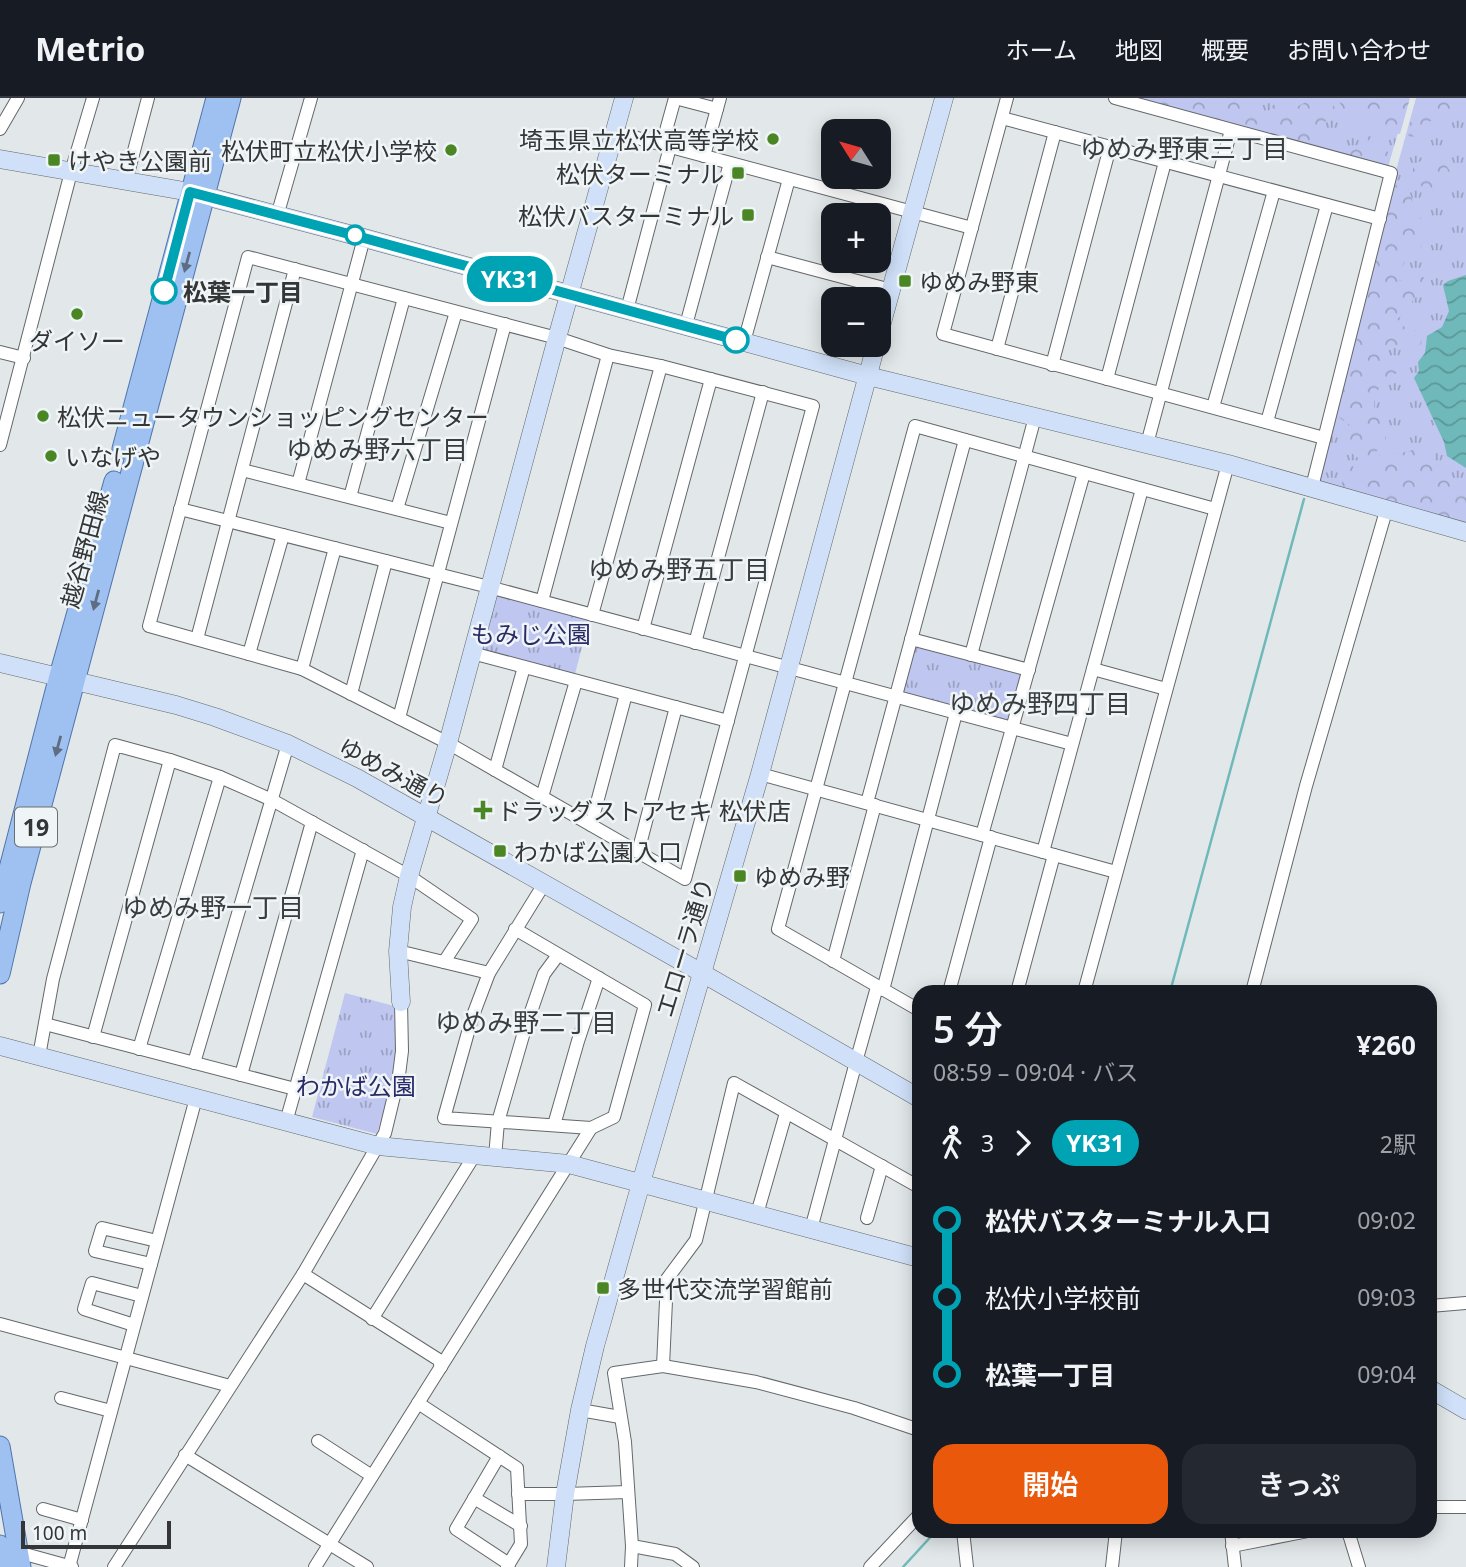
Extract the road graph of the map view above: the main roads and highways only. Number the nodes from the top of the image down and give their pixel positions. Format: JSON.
{"nodes":[{"id":1,"x":216,"y":98,"type":"edge"},
{"id":2,"x":231,"y":98,"type":"edge"},
{"id":3,"x":198,"y":194,"type":"junction"},
{"id":4,"x":67,"y":678,"type":"junction"},
{"id":5,"x":0,"y":903,"type":"edge"},
{"id":6,"x":0,"y":974,"type":"edge"},
{"id":7,"x":0,"y":1446,"type":"edge"},
{"id":8,"x":7,"y":1554,"type":"edge"}],
"edges":[{"from":1,"to":3,"type":"main road","name":"越谷野田線","number":"19"},
{"from":2,"to":3,"type":"main road","name":"越谷野田線","number":"19"},
{"from":3,"to":4,"type":"main road","name":"越谷野田線","number":"19"},
{"from":4,"to":5,"type":"main road","name":"越谷野田線","number":"19"},
{"from":4,"to":6,"type":"main road","name":"越谷野田線","number":"19","one_way":true},
{"from":7,"to":8,"type":"main road"}]}
